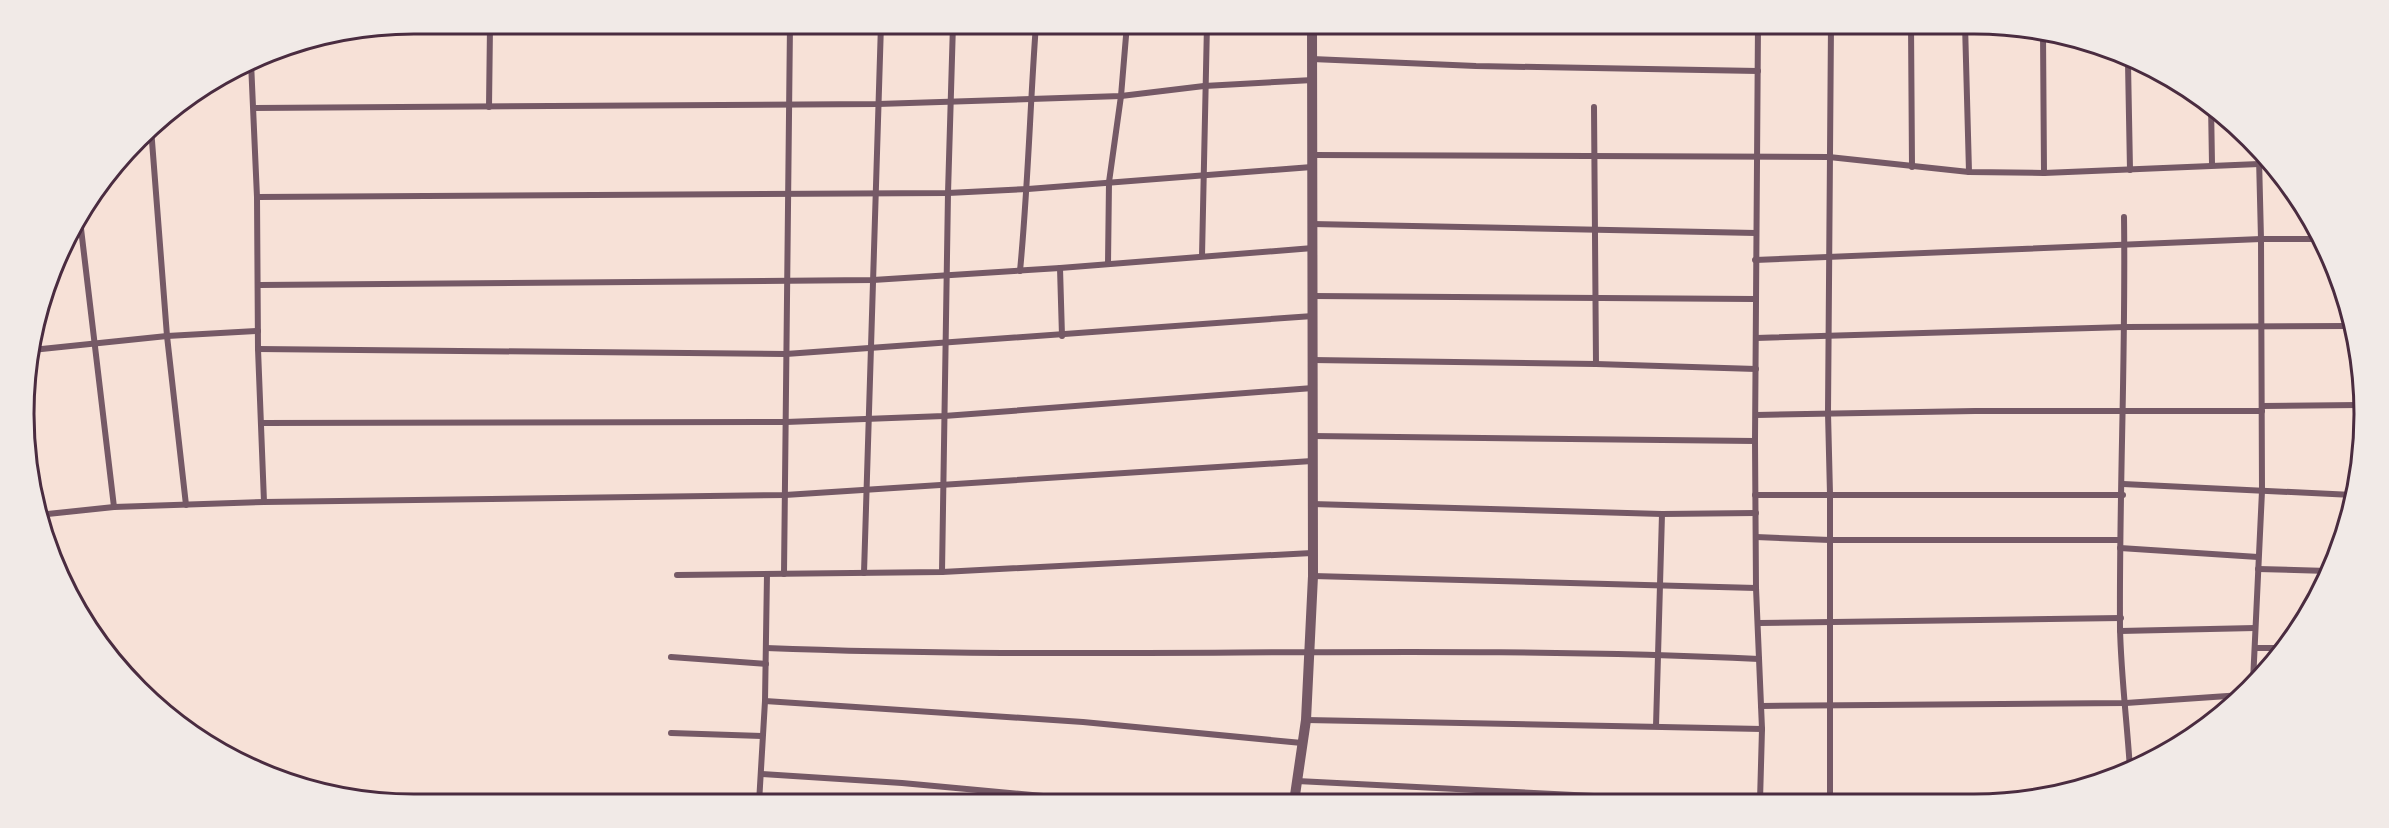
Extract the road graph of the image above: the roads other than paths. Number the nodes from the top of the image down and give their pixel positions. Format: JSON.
{"nodes":[{"id":1,"x":490,"y":34,"type":"edge"},
{"id":2,"x":790,"y":34,"type":"edge"},
{"id":3,"x":881,"y":34,"type":"edge"},
{"id":4,"x":953,"y":34,"type":"edge"},
{"id":5,"x":1035,"y":34,"type":"edge"},
{"id":6,"x":1126,"y":34,"type":"edge"},
{"id":7,"x":1207,"y":34,"type":"edge"},
{"id":8,"x":1312,"y":34,"type":"edge"},
{"id":9,"x":1758,"y":34,"type":"edge"},
{"id":10,"x":1831,"y":34,"type":"edge"},
{"id":11,"x":1911,"y":34,"type":"edge"},
{"id":12,"x":1965,"y":34,"type":"edge"},
{"id":13,"x":2043,"y":41,"type":"edge"},
{"id":14,"x":1312,"y":59,"type":"junction"},
{"id":15,"x":2128,"y":67,"type":"edge"},
{"id":16,"x":252,"y":71,"type":"edge"},
{"id":17,"x":1758,"y":71,"type":"junction"},
{"id":18,"x":1313,"y":80,"type":"junction"},
{"id":19,"x":1204,"y":86,"type":"junction"},
{"id":20,"x":1121,"y":96,"type":"junction"},
{"id":21,"x":1030,"y":99,"type":"junction"},
{"id":22,"x":950,"y":100,"type":"junction"},
{"id":23,"x":789,"y":104,"type":"junction"},
{"id":24,"x":878,"y":104,"type":"junction"},
{"id":25,"x":489,"y":107,"type":"junction"},
{"id":26,"x":1594,"y":107,"type":"dead end"},
{"id":27,"x":254,"y":108,"type":"junction"},
{"id":28,"x":2211,"y":117,"type":"edge"},
{"id":29,"x":152,"y":140,"type":"edge"},
{"id":30,"x":1312,"y":155,"type":"junction"},
{"id":31,"x":1595,"y":156,"type":"junction"},
{"id":32,"x":1829,"y":157,"type":"junction"},
{"id":33,"x":1759,"y":158,"type":"junction"},
{"id":34,"x":2257,"y":161,"type":"edge"},
{"id":35,"x":2259,"y":163,"type":"edge"},
{"id":36,"x":2212,"y":164,"type":"junction"},
{"id":37,"x":1312,"y":167,"type":"junction"},
{"id":38,"x":1912,"y":167,"type":"junction"},
{"id":39,"x":2130,"y":170,"type":"junction"},
{"id":40,"x":1969,"y":172,"type":"junction"},
{"id":41,"x":2044,"y":173,"type":"junction"},
{"id":42,"x":1203,"y":174,"type":"junction"},
{"id":43,"x":1109,"y":182,"type":"junction"},
{"id":44,"x":1028,"y":189,"type":"junction"},
{"id":45,"x":788,"y":194,"type":"junction"},
{"id":46,"x":876,"y":194,"type":"junction"},
{"id":47,"x":948,"y":194,"type":"junction"},
{"id":48,"x":258,"y":197,"type":"junction"},
{"id":49,"x":2124,"y":216,"type":"dead end"},
{"id":50,"x":1312,"y":224,"type":"junction"},
{"id":51,"x":1597,"y":230,"type":"junction"},
{"id":52,"x":81,"y":231,"type":"edge"},
{"id":53,"x":1756,"y":233,"type":"junction"},
{"id":54,"x":2261,"y":239,"type":"junction"},
{"id":55,"x":2312,"y":239,"type":"edge"},
{"id":56,"x":2125,"y":245,"type":"junction"},
{"id":57,"x":1313,"y":248,"type":"junction"},
{"id":58,"x":1202,"y":256,"type":"junction"},
{"id":59,"x":1829,"y":257,"type":"junction"},
{"id":60,"x":1755,"y":260,"type":"junction"},
{"id":61,"x":1108,"y":264,"type":"junction"},
{"id":62,"x":1060,"y":268,"type":"junction"},
{"id":63,"x":1020,"y":271,"type":"junction"},
{"id":64,"x":948,"y":276,"type":"junction"},
{"id":65,"x":788,"y":279,"type":"junction"},
{"id":66,"x":873,"y":280,"type":"junction"},
{"id":67,"x":259,"y":285,"type":"junction"},
{"id":68,"x":1313,"y":296,"type":"junction"},
{"id":69,"x":1596,"y":300,"type":"junction"},
{"id":70,"x":1755,"y":300,"type":"junction"},
{"id":71,"x":1313,"y":316,"type":"junction"},
{"id":72,"x":2344,"y":326,"type":"edge"},
{"id":73,"x":2126,"y":327,"type":"junction"},
{"id":74,"x":2261,"y":327,"type":"junction"},
{"id":75,"x":258,"y":331,"type":"junction"},
{"id":76,"x":1830,"y":335,"type":"junction"},
{"id":77,"x":167,"y":336,"type":"junction"},
{"id":78,"x":1062,"y":336,"type":"junction"},
{"id":79,"x":1756,"y":338,"type":"junction"},
{"id":80,"x":947,"y":342,"type":"junction"},
{"id":81,"x":94,"y":344,"type":"junction"},
{"id":82,"x":871,"y":348,"type":"junction"},
{"id":83,"x":40,"y":349,"type":"edge"},
{"id":84,"x":258,"y":349,"type":"junction"},
{"id":85,"x":786,"y":354,"type":"junction"},
{"id":86,"x":1312,"y":360,"type":"junction"},
{"id":87,"x":1596,"y":364,"type":"junction"},
{"id":88,"x":1756,"y":369,"type":"junction"},
{"id":89,"x":1313,"y":388,"type":"junction"},
{"id":90,"x":2354,"y":405,"type":"edge"},
{"id":91,"x":2262,"y":408,"type":"junction"},
{"id":92,"x":2124,"y":410,"type":"junction"},
{"id":93,"x":1828,"y":413,"type":"junction"},
{"id":94,"x":944,"y":416,"type":"junction"},
{"id":95,"x":1756,"y":416,"type":"junction"},
{"id":96,"x":869,"y":418,"type":"junction"},
{"id":97,"x":786,"y":422,"type":"junction"},
{"id":98,"x":261,"y":423,"type":"junction"},
{"id":99,"x":1312,"y":436,"type":"junction"},
{"id":100,"x":1755,"y":441,"type":"junction"},
{"id":101,"x":1312,"y":461,"type":"junction"},
{"id":102,"x":944,"y":484,"type":"junction"},
{"id":103,"x":2123,"y":484,"type":"junction"},
{"id":104,"x":867,"y":490,"type":"junction"},
{"id":105,"x":2262,"y":491,"type":"junction"},
{"id":106,"x":1830,"y":494,"type":"junction"},
{"id":107,"x":785,"y":495,"type":"junction"},
{"id":108,"x":1755,"y":495,"type":"junction"},
{"id":109,"x":2123,"y":495,"type":"junction"},
{"id":110,"x":2346,"y":495,"type":"edge"},
{"id":111,"x":264,"y":502,"type":"junction"},
{"id":112,"x":1312,"y":504,"type":"junction"},
{"id":113,"x":186,"y":505,"type":"junction"},
{"id":114,"x":114,"y":507,"type":"junction"},
{"id":115,"x":1756,"y":513,"type":"junction"},
{"id":116,"x":48,"y":514,"type":"edge"},
{"id":117,"x":1662,"y":514,"type":"junction"},
{"id":118,"x":1756,"y":537,"type":"junction"},
{"id":119,"x":1830,"y":540,"type":"junction"},
{"id":120,"x":2120,"y":544,"type":"junction"},
{"id":121,"x":1312,"y":553,"type":"junction"},
{"id":122,"x":2258,"y":556,"type":"junction"},
{"id":123,"x":2258,"y":569,"type":"junction"},
{"id":124,"x":2320,"y":571,"type":"edge"},
{"id":125,"x":942,"y":572,"type":"junction"},
{"id":126,"x":864,"y":573,"type":"junction"},
{"id":127,"x":767,"y":574,"type":"junction"},
{"id":128,"x":784,"y":574,"type":"junction"},
{"id":129,"x":676,"y":575,"type":"dead end"},
{"id":130,"x":1313,"y":576,"type":"junction"},
{"id":131,"x":1660,"y":586,"type":"junction"},
{"id":132,"x":1756,"y":588,"type":"junction"},
{"id":133,"x":2121,"y":618,"type":"junction"},
{"id":134,"x":1759,"y":623,"type":"junction"},
{"id":135,"x":1829,"y":623,"type":"junction"},
{"id":136,"x":2255,"y":628,"type":"junction"},
{"id":137,"x":2120,"y":630,"type":"junction"},
{"id":138,"x":766,"y":648,"type":"junction"},
{"id":139,"x":2255,"y":648,"type":"junction"},
{"id":140,"x":2273,"y":648,"type":"edge"},
{"id":141,"x":1311,"y":651,"type":"junction"},
{"id":142,"x":1658,"y":654,"type":"junction"},
{"id":143,"x":671,"y":657,"type":"dead end"},
{"id":144,"x":1759,"y":659,"type":"junction"},
{"id":145,"x":766,"y":664,"type":"junction"},
{"id":146,"x":2254,"y":671,"type":"edge"},
{"id":147,"x":2228,"y":696,"type":"edge"},
{"id":148,"x":765,"y":701,"type":"junction"},
{"id":149,"x":2126,"y":702,"type":"junction"},
{"id":150,"x":1761,"y":706,"type":"junction"},
{"id":151,"x":1829,"y":706,"type":"junction"},
{"id":152,"x":1306,"y":720,"type":"junction"},
{"id":153,"x":1656,"y":726,"type":"junction"},
{"id":154,"x":1762,"y":729,"type":"junction"},
{"id":155,"x":671,"y":733,"type":"dead end"},
{"id":156,"x":762,"y":736,"type":"junction"},
{"id":157,"x":1302,"y":743,"type":"junction"},
{"id":158,"x":2129,"y":760,"type":"edge"},
{"id":159,"x":761,"y":774,"type":"junction"},
{"id":160,"x":1296,"y":781,"type":"junction"},
{"id":161,"x":760,"y":794,"type":"edge"},
{"id":162,"x":1028,"y":794,"type":"edge"},
{"id":163,"x":1295,"y":794,"type":"edge"},
{"id":164,"x":1554,"y":794,"type":"edge"},
{"id":165,"x":1760,"y":794,"type":"edge"},
{"id":166,"x":1830,"y":794,"type":"edge"}],
"edges":[{"from":1,"to":25,"type":"street"},
{"from":2,"to":23,"type":"street"},
{"from":3,"to":24,"type":"street"},
{"from":4,"to":22,"type":"street"},
{"from":5,"to":21,"type":"street"},
{"from":6,"to":20,"type":"street"},
{"from":7,"to":19,"type":"street"},
{"from":8,"to":14,"type":"street"},
{"from":9,"to":17,"type":"street"},
{"from":10,"to":32,"type":"street"},
{"from":11,"to":38,"type":"street"},
{"from":12,"to":40,"type":"street"},
{"from":13,"to":41,"type":"street"},
{"from":14,"to":17,"type":"street"},
{"from":14,"to":18,"type":"street"},
{"from":15,"to":39,"type":"street"},
{"from":16,"to":27,"type":"street"},
{"from":17,"to":33,"type":"street"},
{"from":18,"to":19,"type":"street"},
{"from":18,"to":30,"type":"street"},
{"from":19,"to":20,"type":"street"},
{"from":19,"to":42,"type":"street"},
{"from":20,"to":21,"type":"street"},
{"from":20,"to":43,"type":"street"},
{"from":21,"to":22,"type":"street"},
{"from":21,"to":44,"type":"street"},
{"from":22,"to":24,"type":"street"},
{"from":22,"to":47,"type":"street"},
{"from":23,"to":24,"type":"street"},
{"from":23,"to":25,"type":"street"},
{"from":23,"to":45,"type":"street"},
{"from":24,"to":46,"type":"street"},
{"from":25,"to":27,"type":"street"},
{"from":26,"to":31,"type":"street"},
{"from":27,"to":48,"type":"street"},
{"from":28,"to":36,"type":"street"},
{"from":29,"to":77,"type":"street"},
{"from":30,"to":31,"type":"street"},
{"from":30,"to":37,"type":"street"},
{"from":31,"to":33,"type":"street"},
{"from":31,"to":51,"type":"street"},
{"from":32,"to":33,"type":"street"},
{"from":32,"to":38,"type":"street"},
{"from":32,"to":59,"type":"street"},
{"from":33,"to":53,"type":"street"},
{"from":34,"to":36,"type":"street"},
{"from":35,"to":54,"type":"street"},
{"from":36,"to":39,"type":"street"},
{"from":37,"to":42,"type":"street"},
{"from":37,"to":50,"type":"street"},
{"from":38,"to":40,"type":"street"},
{"from":39,"to":41,"type":"street"},
{"from":40,"to":41,"type":"street"},
{"from":42,"to":43,"type":"street"},
{"from":42,"to":58,"type":"street"},
{"from":43,"to":44,"type":"street"},
{"from":43,"to":61,"type":"street"},
{"from":44,"to":47,"type":"street"},
{"from":44,"to":63,"type":"street"},
{"from":45,"to":46,"type":"street"},
{"from":45,"to":48,"type":"street"},
{"from":45,"to":65,"type":"street"},
{"from":46,"to":47,"type":"street"},
{"from":46,"to":66,"type":"street"},
{"from":47,"to":64,"type":"street"},
{"from":48,"to":67,"type":"street"},
{"from":49,"to":56,"type":"street"},
{"from":50,"to":51,"type":"street"},
{"from":50,"to":57,"type":"street"},
{"from":51,"to":53,"type":"street"},
{"from":51,"to":69,"type":"street"},
{"from":52,"to":81,"type":"street"},
{"from":53,"to":60,"type":"street"},
{"from":54,"to":55,"type":"street"},
{"from":54,"to":56,"type":"street"},
{"from":54,"to":74,"type":"street"},
{"from":56,"to":59,"type":"street"},
{"from":56,"to":73,"type":"street"},
{"from":57,"to":58,"type":"street"},
{"from":57,"to":68,"type":"street"},
{"from":58,"to":61,"type":"street"},
{"from":59,"to":60,"type":"street"},
{"from":59,"to":76,"type":"street"},
{"from":60,"to":70,"type":"street"},
{"from":61,"to":62,"type":"street"},
{"from":62,"to":63,"type":"street"},
{"from":62,"to":78,"type":"street"},
{"from":63,"to":64,"type":"street"},
{"from":64,"to":66,"type":"street"},
{"from":64,"to":80,"type":"street"},
{"from":65,"to":66,"type":"street"},
{"from":65,"to":67,"type":"street"},
{"from":65,"to":85,"type":"street"},
{"from":66,"to":82,"type":"street"},
{"from":67,"to":75,"type":"street"},
{"from":68,"to":69,"type":"street"},
{"from":68,"to":71,"type":"street"},
{"from":69,"to":70,"type":"street"},
{"from":69,"to":87,"type":"street"},
{"from":70,"to":79,"type":"street"},
{"from":71,"to":78,"type":"street"},
{"from":71,"to":86,"type":"street"},
{"from":72,"to":74,"type":"street"},
{"from":73,"to":74,"type":"street"},
{"from":73,"to":76,"type":"street"},
{"from":73,"to":92,"type":"street"},
{"from":74,"to":91,"type":"street"},
{"from":75,"to":77,"type":"street"},
{"from":75,"to":84,"type":"street"},
{"from":76,"to":79,"type":"street"},
{"from":76,"to":93,"type":"street"},
{"from":77,"to":81,"type":"street"},
{"from":77,"to":113,"type":"street"},
{"from":78,"to":80,"type":"street"},
{"from":79,"to":88,"type":"street"},
{"from":80,"to":82,"type":"street"},
{"from":80,"to":94,"type":"street"},
{"from":81,"to":83,"type":"street"},
{"from":81,"to":114,"type":"street"},
{"from":82,"to":85,"type":"street"},
{"from":82,"to":96,"type":"street"},
{"from":84,"to":85,"type":"street"},
{"from":84,"to":98,"type":"street"},
{"from":85,"to":97,"type":"street"},
{"from":86,"to":87,"type":"street"},
{"from":86,"to":89,"type":"street"},
{"from":87,"to":88,"type":"street"},
{"from":88,"to":95,"type":"street"},
{"from":89,"to":94,"type":"street"},
{"from":89,"to":99,"type":"street"},
{"from":90,"to":91,"type":"street"},
{"from":91,"to":92,"type":"street"},
{"from":91,"to":105,"type":"street"},
{"from":92,"to":93,"type":"street"},
{"from":92,"to":103,"type":"street"},
{"from":93,"to":95,"type":"street"},
{"from":93,"to":106,"type":"street"},
{"from":94,"to":96,"type":"street"},
{"from":94,"to":102,"type":"street"},
{"from":95,"to":100,"type":"street"},
{"from":96,"to":97,"type":"street"},
{"from":96,"to":104,"type":"street"},
{"from":97,"to":98,"type":"street"},
{"from":97,"to":107,"type":"street"},
{"from":98,"to":111,"type":"street"},
{"from":99,"to":100,"type":"street"},
{"from":99,"to":101,"type":"street"},
{"from":100,"to":108,"type":"street"},
{"from":101,"to":102,"type":"street"},
{"from":101,"to":112,"type":"street"},
{"from":102,"to":104,"type":"street"},
{"from":102,"to":125,"type":"street"},
{"from":103,"to":105,"type":"street"},
{"from":103,"to":109,"type":"street"},
{"from":104,"to":107,"type":"street"},
{"from":104,"to":126,"type":"street"},
{"from":105,"to":110,"type":"street"},
{"from":105,"to":122,"type":"street"},
{"from":106,"to":108,"type":"street"},
{"from":106,"to":109,"type":"street"},
{"from":106,"to":119,"type":"street"},
{"from":107,"to":111,"type":"street"},
{"from":107,"to":128,"type":"street"},
{"from":108,"to":115,"type":"street"},
{"from":109,"to":120,"type":"street"},
{"from":111,"to":113,"type":"street"},
{"from":112,"to":117,"type":"street"},
{"from":112,"to":121,"type":"street"},
{"from":113,"to":114,"type":"street"},
{"from":114,"to":116,"type":"street"},
{"from":115,"to":117,"type":"street"},
{"from":115,"to":118,"type":"street"},
{"from":117,"to":131,"type":"street"},
{"from":118,"to":119,"type":"street"},
{"from":118,"to":132,"type":"street"},
{"from":119,"to":120,"type":"street"},
{"from":119,"to":135,"type":"street"},
{"from":120,"to":122,"type":"street"},
{"from":120,"to":133,"type":"street"},
{"from":121,"to":125,"type":"street"},
{"from":121,"to":130,"type":"street"},
{"from":122,"to":123,"type":"street"},
{"from":123,"to":124,"type":"street"},
{"from":123,"to":136,"type":"street"},
{"from":125,"to":126,"type":"street"},
{"from":126,"to":128,"type":"street"},
{"from":127,"to":128,"type":"street"},
{"from":127,"to":129,"type":"street"},
{"from":127,"to":138,"type":"street"},
{"from":130,"to":131,"type":"street"},
{"from":130,"to":141,"type":"street"},
{"from":131,"to":132,"type":"street"},
{"from":131,"to":142,"type":"street"},
{"from":132,"to":134,"type":"street"},
{"from":133,"to":135,"type":"street"},
{"from":133,"to":137,"type":"street"},
{"from":134,"to":135,"type":"street"},
{"from":134,"to":144,"type":"street"},
{"from":135,"to":151,"type":"street"},
{"from":136,"to":137,"type":"street"},
{"from":136,"to":139,"type":"street"},
{"from":137,"to":149,"type":"street"},
{"from":138,"to":141,"type":"street"},
{"from":138,"to":145,"type":"street"},
{"from":139,"to":140,"type":"street"},
{"from":139,"to":146,"type":"street"},
{"from":141,"to":142,"type":"street"},
{"from":141,"to":152,"type":"street"},
{"from":142,"to":144,"type":"street"},
{"from":142,"to":153,"type":"street"},
{"from":143,"to":145,"type":"street"},
{"from":144,"to":150,"type":"street"},
{"from":145,"to":148,"type":"street"},
{"from":147,"to":149,"type":"street"},
{"from":148,"to":156,"type":"street"},
{"from":148,"to":157,"type":"street"},
{"from":149,"to":151,"type":"street"},
{"from":149,"to":158,"type":"street"},
{"from":150,"to":151,"type":"street"},
{"from":150,"to":154,"type":"street"},
{"from":151,"to":166,"type":"street"},
{"from":152,"to":153,"type":"street"},
{"from":152,"to":157,"type":"street"},
{"from":153,"to":154,"type":"street"},
{"from":154,"to":165,"type":"street"},
{"from":155,"to":156,"type":"street"},
{"from":156,"to":159,"type":"street"},
{"from":157,"to":160,"type":"street"},
{"from":159,"to":161,"type":"street"},
{"from":159,"to":162,"type":"street"},
{"from":160,"to":163,"type":"street"},
{"from":160,"to":164,"type":"street"}]}
